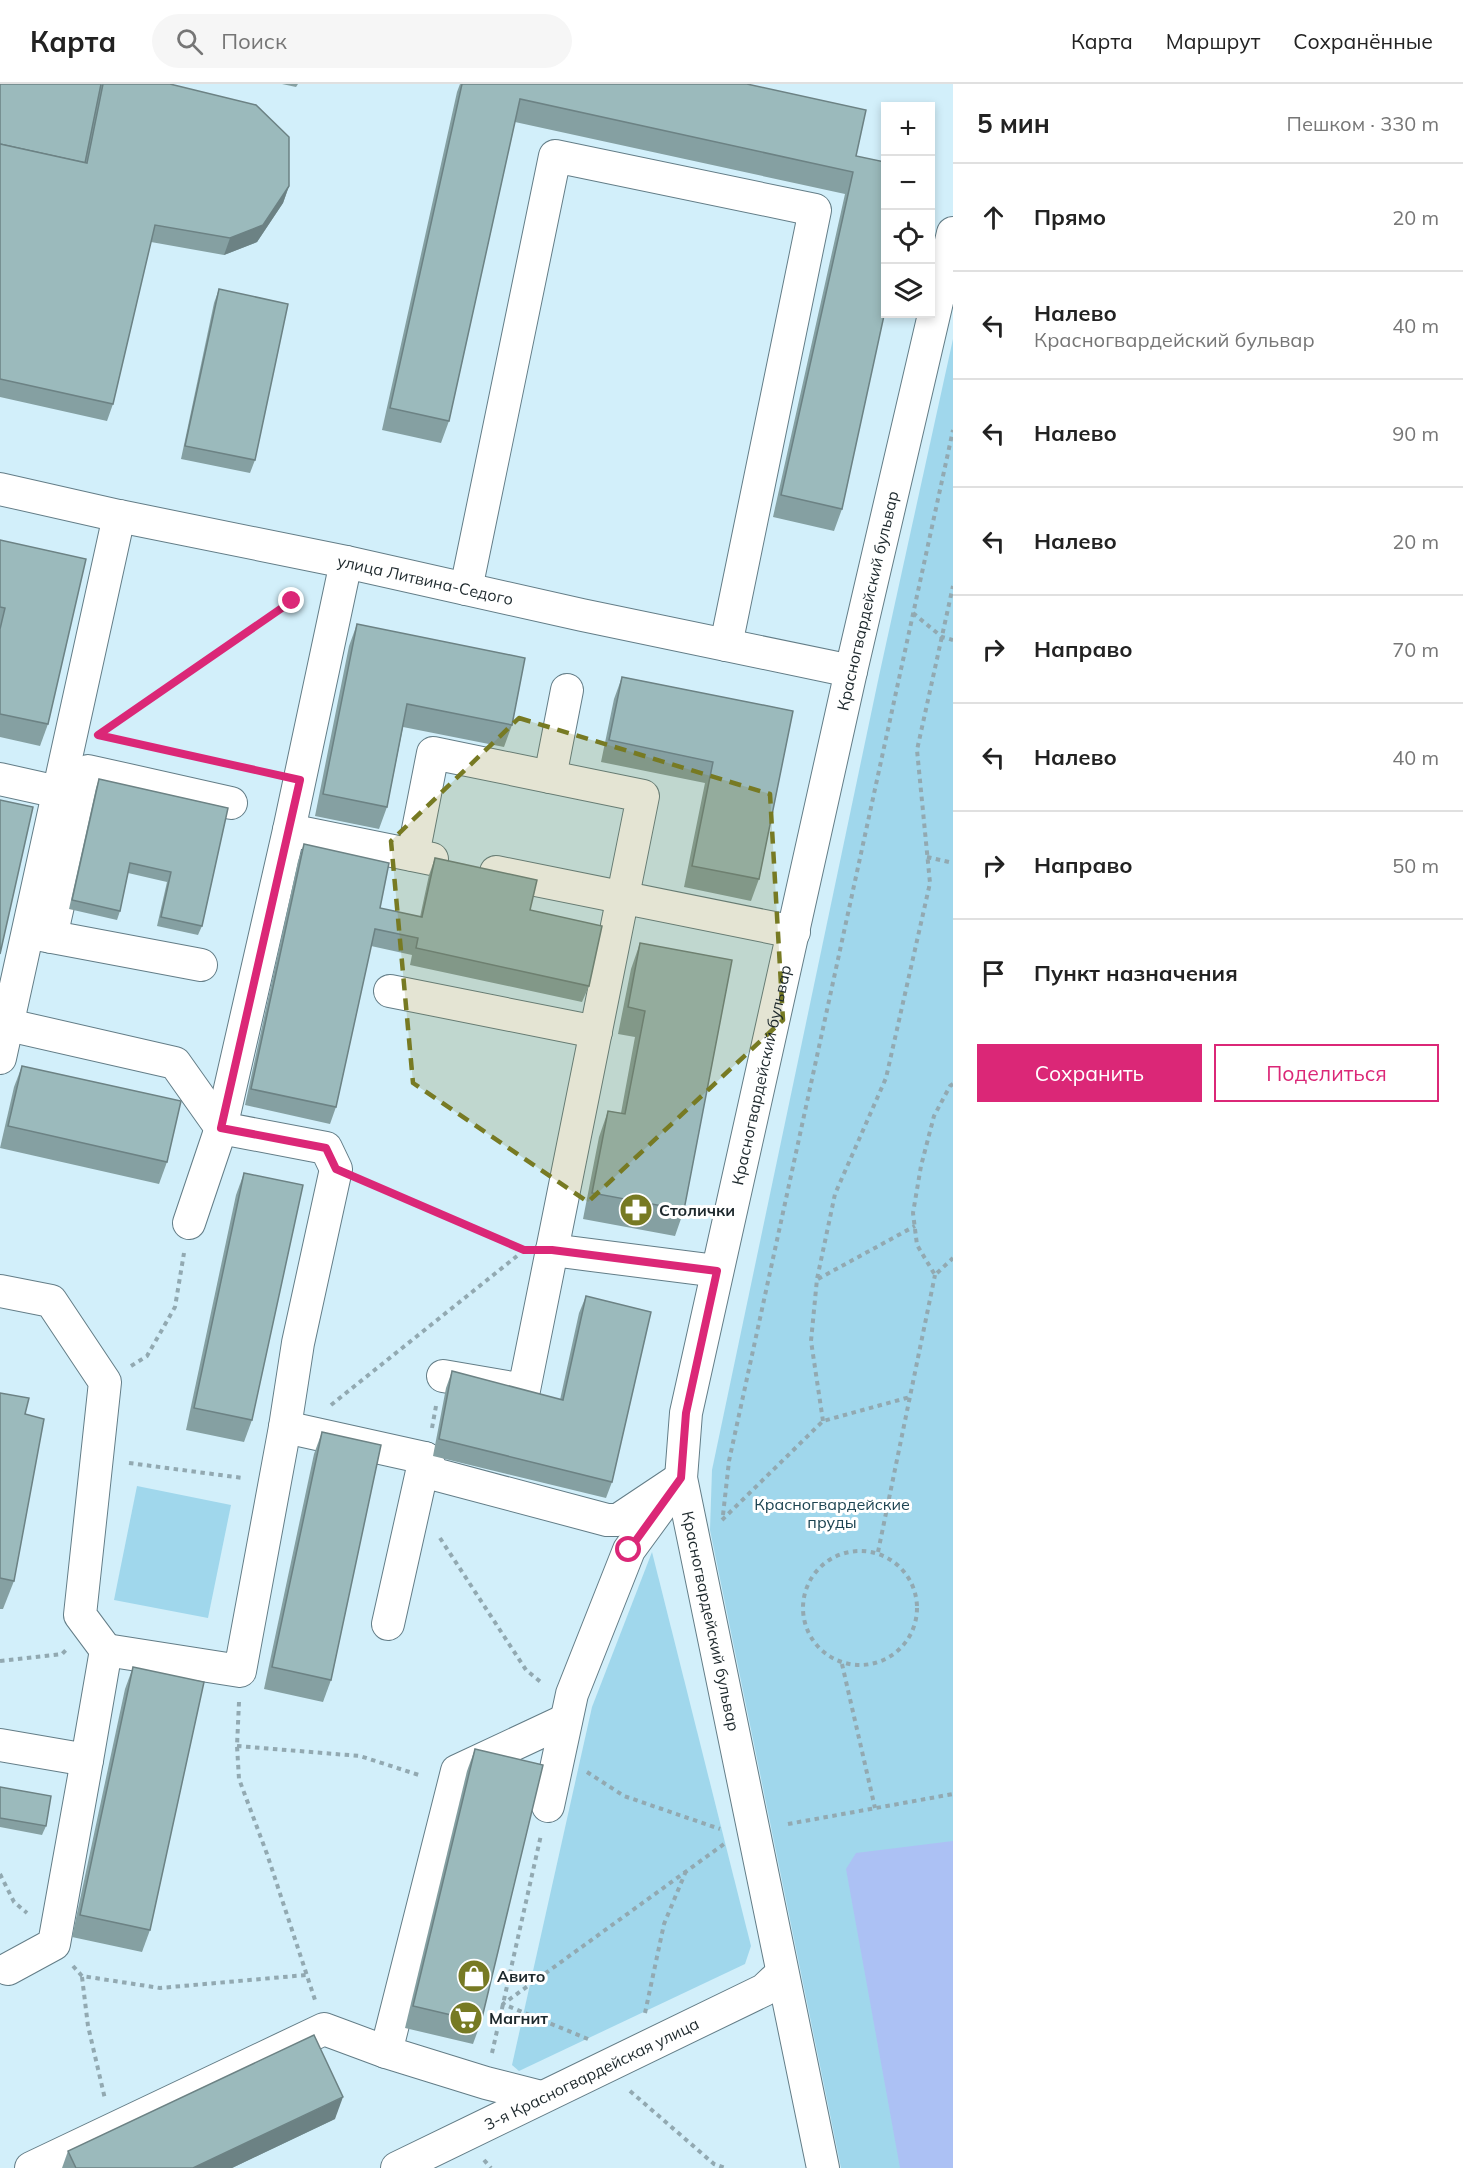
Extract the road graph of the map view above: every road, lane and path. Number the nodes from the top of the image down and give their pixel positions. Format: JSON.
{"nodes":[{"id":1,"x":953,"y":233,"type":"edge"},
{"id":2,"x":953,"y":430,"type":"edge"},
{"id":3,"x":0,"y":489,"type":"edge"},
{"id":4,"x":119,"y":516,"type":"junction"},
{"id":5,"x":346,"y":562,"type":"junction"},
{"id":6,"x":953,"y":586,"type":"edge"},
{"id":7,"x":466,"y":589,"type":"junction"},
{"id":8,"x":292,"y":601,"type":"dead end"},
{"id":9,"x":913,"y":612,"type":"junction"},
{"id":10,"x":942,"y":637,"type":"junction"},
{"id":11,"x":953,"y":640,"type":"edge"},
{"id":12,"x":726,"y":645,"type":"junction"},
{"id":13,"x":851,"y":671,"type":"junction"},
{"id":14,"x":567,"y":690,"type":"dead end"},
{"id":15,"x":550,"y":777,"type":"junction"},
{"id":16,"x":0,"y":779,"type":"edge"},
{"id":17,"x":300,"y":780,"type":"junction"},
{"id":18,"x":58,"y":792,"type":"junction"},
{"id":19,"x":231,"y":803,"type":"dead end"},
{"id":20,"x":289,"y":830,"type":"junction"},
{"id":21,"x":413,"y":855,"type":"junction"},
{"id":22,"x":927,"y":857,"type":"junction"},
{"id":23,"x":953,"y":863,"type":"edge"},
{"id":24,"x":623,"y":898,"type":"junction"},
{"id":25,"x":794,"y":932,"type":"junction"},
{"id":26,"x":39,"y":935,"type":"junction"},
{"id":27,"x":201,"y":965,"type":"dead end"},
{"id":28,"x":390,"y":991,"type":"dead end"},
{"id":29,"x":4,"y":1024,"type":"edge"},
{"id":30,"x":596,"y":1032,"type":"junction"},
{"id":31,"x":0,"y":1058,"type":"edge"},
{"id":32,"x":953,"y":1084,"type":"edge"},
{"id":33,"x":221,"y":1128,"type":"junction"},
{"id":34,"x":336,"y":1169,"type":"junction"},
{"id":35,"x":189,"y":1223,"type":"joint"},
{"id":36,"x":915,"y":1226,"type":"junction"},
{"id":37,"x":552,"y":1250,"type":"junction"},
{"id":38,"x":953,"y":1258,"type":"edge"},
{"id":39,"x":717,"y":1271,"type":"junction"},
{"id":40,"x":934,"y":1275,"type":"junction"},
{"id":41,"x":817,"y":1279,"type":"junction"},
{"id":42,"x":0,"y":1291,"type":"edge"},
{"id":43,"x":443,"y":1376,"type":"joint"},
{"id":44,"x":105,"y":1382,"type":"junction"},
{"id":45,"x":910,"y":1397,"type":"junction"},
{"id":46,"x":823,"y":1421,"type":"junction"},
{"id":47,"x":292,"y":1429,"type":"junction"},
{"id":48,"x":97,"y":1458,"type":"junction"},
{"id":49,"x":425,"y":1458,"type":"junction"},
{"id":50,"x":681,"y":1478,"type":"junction"},
{"id":51,"x":274,"y":1482,"type":"junction"},
{"id":52,"x":414,"y":1502,"type":"junction"},
{"id":53,"x":723,"y":1520,"type":"junction"},
{"id":54,"x":716,"y":1527,"type":"dead end"},
{"id":55,"x":878,"y":1552,"type":"junction"},
{"id":56,"x":388,"y":1624,"type":"dead end"},
{"id":57,"x":97,"y":1638,"type":"junction"},
{"id":58,"x":0,"y":1661,"type":"edge"},
{"id":59,"x":842,"y":1664,"type":"junction"},
{"id":60,"x":240,"y":1671,"type":"junction"},
{"id":61,"x":568,"y":1714,"type":"junction"},
{"id":62,"x":0,"y":1744,"type":"edge"},
{"id":63,"x":237,"y":1746,"type":"junction"},
{"id":64,"x":559,"y":1753,"type":"junction"},
{"id":65,"x":87,"y":1760,"type":"junction"},
{"id":66,"x":453,"y":1785,"type":"junction"},
{"id":67,"x":953,"y":1794,"type":"edge"},
{"id":68,"x":548,"y":1806,"type":"joint"},
{"id":69,"x":875,"y":1808,"type":"junction"},
{"id":70,"x":788,"y":1824,"type":"dead end"},
{"id":71,"x":725,"y":1831,"type":"dead end"},
{"id":72,"x":728,"y":1841,"type":"dead end"},
{"id":73,"x":687,"y":1871,"type":"junction"},
{"id":74,"x":0,"y":1874,"type":"edge"},
{"id":75,"x":54,"y":1940,"type":"junction"},
{"id":76,"x":8,"y":1969,"type":"dead end"},
{"id":77,"x":782,"y":1973,"type":"junction"},
{"id":78,"x":306,"y":1975,"type":"junction"},
{"id":79,"x":82,"y":1976,"type":"junction"},
{"id":80,"x":503,"y":2004,"type":"junction"},
{"id":81,"x":644,"y":2015,"type":"dead end"},
{"id":82,"x":324,"y":2029,"type":"junction"},
{"id":83,"x":592,"y":2040,"type":"dead end"},
{"id":84,"x":386,"y":2052,"type":"junction"},
{"id":85,"x":486,"y":2083,"type":"junction"},
{"id":86,"x":625,"y":2087,"type":"dead end"},
{"id":87,"x":541,"y":2097,"type":"junction"},
{"id":88,"x":115,"y":2128,"type":"junction"},
{"id":89,"x":428,"y":2161,"type":"edge"},
{"id":90,"x":30,"y":2168,"type":"edge"},
{"id":91,"x":397,"y":2168,"type":"edge"},
{"id":92,"x":725,"y":2168,"type":"edge"},
{"id":93,"x":823,"y":2168,"type":"edge"}],
"edges":[{"from":1,"to":13,"type":"street","name":"Красногвардейский бульвар"},
{"from":2,"to":9,"type":"path"},
{"from":3,"to":4,"type":"street","name":"улица Литвина-Седого"},
{"from":4,"to":5,"type":"street","name":"улица Литвина-Седого"},
{"from":4,"to":18,"type":"street"},
{"from":5,"to":7,"type":"street","name":"улица Литвина-Седого"},
{"from":5,"to":17,"type":"street"},
{"from":6,"to":10,"type":"path"},
{"from":7,"to":12,"type":"street","name":"улица Литвина-Седого"},
{"from":7,"to":12,"type":"street"},
{"from":8,"to":17,"type":"path"},
{"from":9,"to":10,"type":"path"},
{"from":9,"to":53,"type":"path"},
{"from":10,"to":11,"type":"path"},
{"from":10,"to":22,"type":"path"},
{"from":12,"to":13,"type":"street","name":"улица Литвина-Седого"},
{"from":13,"to":25,"type":"street","name":"Красногвардейский бульвар"},
{"from":14,"to":15,"type":"street"},
{"from":15,"to":21,"type":"street"},
{"from":15,"to":24,"type":"street"},
{"from":16,"to":18,"type":"street"},
{"from":17,"to":20,"type":"street"},
{"from":18,"to":26,"type":"street"},
{"from":19,"to":26,"type":"street"},
{"from":20,"to":21,"type":"street"},
{"from":20,"to":33,"type":"street"},
{"from":21,"to":24,"type":"street"},
{"from":22,"to":23,"type":"path"},
{"from":22,"to":41,"type":"path"},
{"from":24,"to":25,"type":"street"},
{"from":24,"to":30,"type":"street"},
{"from":25,"to":39,"type":"street","name":"Красногвардейский бульвар"},
{"from":26,"to":27,"type":"street"},
{"from":26,"to":29,"type":"street"},
{"from":28,"to":30,"type":"street"},
{"from":29,"to":31,"type":"street"},
{"from":29,"to":33,"type":"street"},
{"from":30,"to":37,"type":"street"},
{"from":32,"to":36,"type":"path"},
{"from":33,"to":34,"type":"street"},
{"from":33,"to":35,"type":"street"},
{"from":34,"to":47,"type":"street"},
{"from":34,"to":47,"type":"path"},
{"from":35,"to":44,"type":"path"},
{"from":36,"to":40,"type":"path"},
{"from":36,"to":41,"type":"path"},
{"from":37,"to":39,"type":"street"},
{"from":37,"to":43,"type":"street"},
{"from":38,"to":40,"type":"path"},
{"from":39,"to":50,"type":"street","name":"Красногвардейский бульвар"},
{"from":40,"to":45,"type":"path"},
{"from":41,"to":46,"type":"path"},
{"from":42,"to":44,"type":"street"},
{"from":43,"to":49,"type":"path"},
{"from":44,"to":48,"type":"street"},
{"from":45,"to":46,"type":"path"},
{"from":45,"to":55,"type":"path"},
{"from":46,"to":53,"type":"path"},
{"from":47,"to":49,"type":"street"},
{"from":47,"to":51,"type":"street"},
{"from":48,"to":51,"type":"path"},
{"from":48,"to":57,"type":"street"},
{"from":49,"to":50,"type":"street"},
{"from":49,"to":52,"type":"street"},
{"from":50,"to":61,"type":"street"},
{"from":50,"to":77,"type":"street","name":"Красногвардейский бульвар"},
{"from":51,"to":60,"type":"street"},
{"from":52,"to":56,"type":"street"},
{"from":52,"to":61,"type":"path"},
{"from":53,"to":54,"type":"path"},
{"from":55,"to":59,"type":"path"},
{"from":55,"to":59,"type":"path"},
{"from":57,"to":58,"type":"path"},
{"from":57,"to":60,"type":"street"},
{"from":57,"to":65,"type":"street"},
{"from":59,"to":69,"type":"path"},
{"from":60,"to":63,"type":"path"},
{"from":61,"to":64,"type":"street"},
{"from":61,"to":66,"type":"street"},
{"from":62,"to":65,"type":"street"},
{"from":63,"to":66,"type":"path"},
{"from":63,"to":78,"type":"path"},
{"from":64,"to":68,"type":"street"},
{"from":64,"to":71,"type":"path"},
{"from":65,"to":75,"type":"street"},
{"from":66,"to":84,"type":"street"},
{"from":67,"to":69,"type":"path"},
{"from":68,"to":80,"type":"path"},
{"from":69,"to":70,"type":"path"},
{"from":72,"to":73,"type":"path"},
{"from":73,"to":80,"type":"path"},
{"from":73,"to":81,"type":"path"},
{"from":74,"to":75,"type":"path"},
{"from":75,"to":76,"type":"street"},
{"from":75,"to":79,"type":"path"},
{"from":77,"to":87,"type":"street","name":"3-я Красногвардейская улица"},
{"from":77,"to":93,"type":"street","name":"Красногвардейский бульвар"},
{"from":78,"to":79,"type":"path"},
{"from":78,"to":82,"type":"path"},
{"from":79,"to":88,"type":"path"},
{"from":80,"to":83,"type":"path"},
{"from":80,"to":85,"type":"path"},
{"from":82,"to":84,"type":"street"},
{"from":82,"to":88,"type":"street"},
{"from":84,"to":85,"type":"street"},
{"from":85,"to":87,"type":"street"},
{"from":86,"to":92,"type":"path"},
{"from":87,"to":89,"type":"street","name":"3-я Красногвардейская улица"},
{"from":88,"to":90,"type":"street"},
{"from":89,"to":91,"type":"street","name":"3-я Красногвардейская улица"}]}
